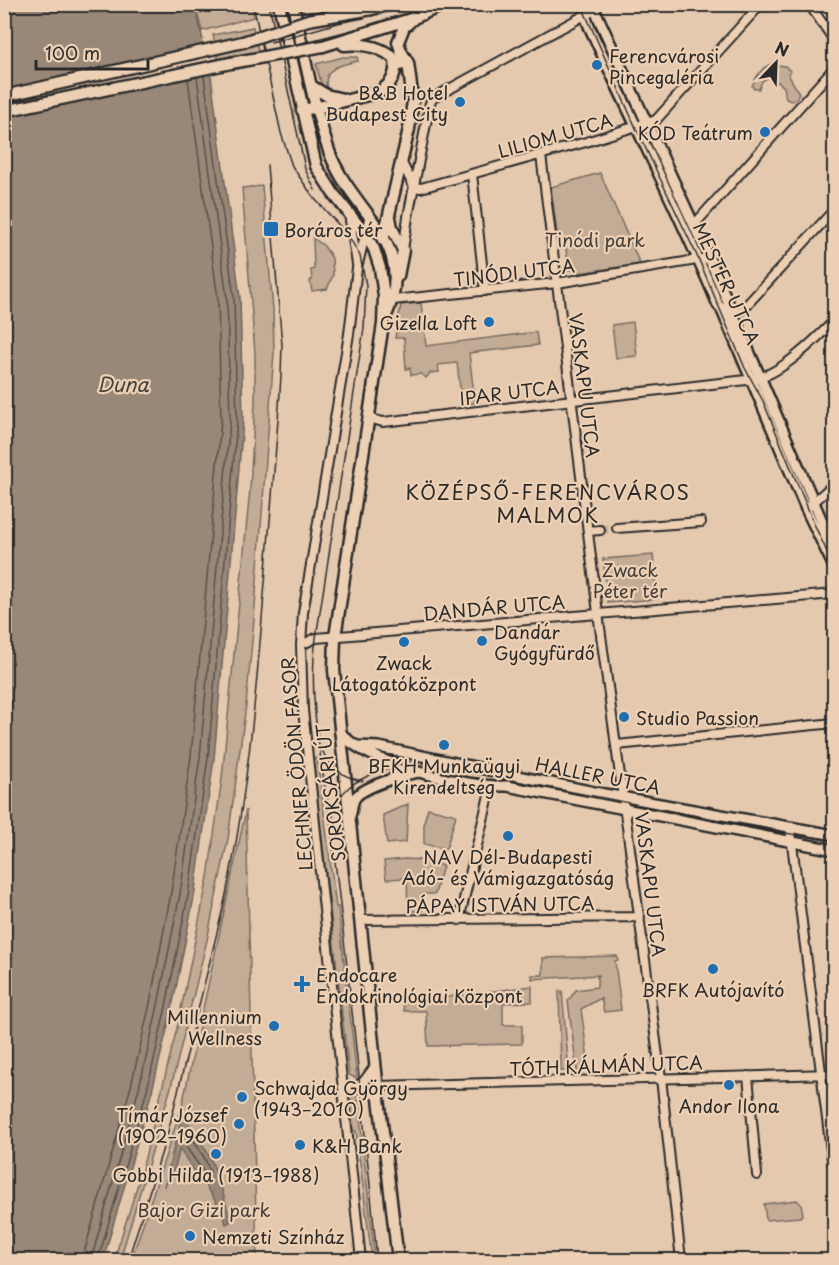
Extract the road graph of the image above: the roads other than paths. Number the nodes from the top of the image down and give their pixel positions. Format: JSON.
{"nodes":[{"id":1,"x":279,"y":4,"type":"edge"},
{"id":2,"x":292,"y":4,"type":"edge"},
{"id":3,"x":300,"y":4,"type":"edge"},
{"id":4,"x":387,"y":4,"type":"edge"},
{"id":5,"x":392,"y":4,"type":"edge"},
{"id":6,"x":761,"y":4,"type":"edge"},
{"id":7,"x":809,"y":4,"type":"edge"},
{"id":8,"x":441,"y":6,"type":"edge"},
{"id":9,"x":596,"y":6,"type":"edge"},
{"id":10,"x":372,"y":9,"type":"junction"},
{"id":11,"x":585,"y":15,"type":"junction"},
{"id":12,"x":414,"y":18,"type":"junction"},
{"id":13,"x":299,"y":26,"type":"junction"},
{"id":14,"x":834,"y":40,"type":"edge"},
{"id":15,"x":322,"y":46,"type":"junction"},
{"id":16,"x":395,"y":59,"type":"junction"},
{"id":17,"x":834,"y":68,"type":"edge"},
{"id":18,"x":411,"y":83,"type":"junction"},
{"id":19,"x":313,"y":87,"type":"junction"},
{"id":20,"x":4,"y":96,"type":"edge"},
{"id":21,"x":346,"y":100,"type":"junction"},
{"id":22,"x":317,"y":107,"type":"junction"},
{"id":23,"x":302,"y":110,"type":"junction"},
{"id":24,"x":4,"y":111,"type":"edge"},
{"id":25,"x":647,"y":124,"type":"junction"},
{"id":26,"x":636,"y":128,"type":"junction"},
{"id":27,"x":541,"y":155,"type":"junction"},
{"id":28,"x":402,"y":163,"type":"junction"},
{"id":29,"x":472,"y":174,"type":"junction"},
{"id":30,"x":414,"y":187,"type":"junction"},
{"id":31,"x":834,"y":210,"type":"edge"},
{"id":32,"x":349,"y":212,"type":"junction"},
{"id":33,"x":389,"y":212,"type":"junction"},
{"id":34,"x":370,"y":216,"type":"junction"},
{"id":35,"x":694,"y":225,"type":"junction"},
{"id":36,"x":366,"y":235,"type":"junction"},
{"id":37,"x":384,"y":237,"type":"junction"},
{"id":38,"x":403,"y":250,"type":"junction"},
{"id":39,"x":704,"y":259,"type":"junction"},
{"id":40,"x":357,"y":268,"type":"junction"},
{"id":41,"x":380,"y":268,"type":"junction"},
{"id":42,"x":557,"y":283,"type":"junction"},
{"id":43,"x":395,"y":285,"type":"junction"},
{"id":44,"x":485,"y":291,"type":"junction"},
{"id":45,"x":393,"y":300,"type":"junction"},
{"id":46,"x":732,"y":310,"type":"junction"},
{"id":47,"x":834,"y":321,"type":"edge"},
{"id":48,"x":383,"y":324,"type":"junction"},
{"id":49,"x":750,"y":376,"type":"junction"},
{"id":50,"x":761,"y":378,"type":"junction"},
{"id":51,"x":572,"y":400,"type":"junction"},
{"id":52,"x":368,"y":417,"type":"junction"},
{"id":53,"x":834,"y":484,"type":"edge"},
{"id":54,"x":810,"y":506,"type":"junction"},
{"id":55,"x":701,"y":522,"type":"dead end"},
{"id":56,"x":617,"y":528,"type":"tunnel mouth"},
{"id":57,"x":600,"y":530,"type":"tunnel mouth"},
{"id":58,"x":588,"y":531,"type":"junction"},
{"id":59,"x":834,"y":549,"type":"edge"},
{"id":60,"x":834,"y":567,"type":"edge"},
{"id":61,"x":834,"y":594,"type":"edge"},
{"id":62,"x":598,"y":613,"type":"junction"},
{"id":63,"x":335,"y":637,"type":"junction"},
{"id":64,"x":301,"y":645,"type":"junction"},
{"id":65,"x":834,"y":723,"type":"edge"},
{"id":66,"x":339,"y":731,"type":"junction"},
{"id":67,"x":617,"y":745,"type":"junction"},
{"id":68,"x":357,"y":746,"type":"junction"},
{"id":69,"x":341,"y":751,"type":"junction"},
{"id":70,"x":421,"y":772,"type":"junction"},
{"id":71,"x":491,"y":787,"type":"junction"},
{"id":72,"x":624,"y":796,"type":"junction"},
{"id":73,"x":626,"y":810,"type":"junction"},
{"id":74,"x":349,"y":824,"type":"junction"},
{"id":75,"x":790,"y":828,"type":"junction"},
{"id":76,"x":834,"y":835,"type":"edge"},
{"id":77,"x":792,"y":842,"type":"junction"},
{"id":78,"x":834,"y":850,"type":"edge"},
{"id":79,"x":640,"y":917,"type":"junction"},
{"id":80,"x":361,"y":920,"type":"junction"},
{"id":81,"x":459,"y":920,"type":"junction"},
{"id":82,"x":375,"y":1066,"type":"junction"},
{"id":83,"x":822,"y":1074,"type":"junction"},
{"id":84,"x":834,"y":1074,"type":"edge"},
{"id":85,"x":748,"y":1076,"type":"junction"},
{"id":86,"x":661,"y":1078,"type":"junction"},
{"id":87,"x":344,"y":1086,"type":"junction"},
{"id":88,"x":356,"y":1087,"type":"junction"},
{"id":89,"x":378,"y":1092,"type":"junction"},
{"id":90,"x":834,"y":1174,"type":"edge"},
{"id":91,"x":757,"y":1175,"type":"dead end"},
{"id":92,"x":361,"y":1260,"type":"edge"},
{"id":93,"x":398,"y":1260,"type":"edge"},
{"id":94,"x":681,"y":1260,"type":"edge"}],
"edges":[{"from":1,"to":23,"type":"main road"},
{"from":2,"to":13,"type":"main road"},
{"from":3,"to":13,"type":"main road"},
{"from":4,"to":10,"type":"main road"},
{"from":5,"to":10,"type":"main road"},
{"from":6,"to":25,"type":"street","name":"LILIOM UTCA"},
{"from":7,"to":14,"type":"street"},
{"from":8,"to":12,"type":"main road"},
{"from":9,"to":11,"type":"street"},
{"from":9,"to":25,"type":"street","name":"MESTER UTCA"},
{"from":10,"to":20,"type":"main road","bridge":true},
{"from":11,"to":26,"type":"street","name":"MESTER UTCA"},
{"from":11,"to":30,"type":"street"},
{"from":12,"to":15,"type":"main road"},
{"from":12,"to":18,"type":"main road"},
{"from":13,"to":19,"type":"main road"},
{"from":15,"to":16,"type":"main road"},
{"from":15,"to":24,"type":"main road","bridge":true},
{"from":16,"to":18,"type":"main road"},
{"from":16,"to":21,"type":"main road"},
{"from":17,"to":35,"type":"street"},
{"from":18,"to":28,"type":"main road"},
{"from":19,"to":21,"type":"main road"},
{"from":19,"to":22,"type":"main road"},
{"from":21,"to":22,"type":"main road"},
{"from":22,"to":23,"type":"main road"},
{"from":22,"to":34,"type":"main road"},
{"from":23,"to":32,"type":"main road"},
{"from":25,"to":26,"type":"street","name":"LILIOM UTCA"},
{"from":25,"to":35,"type":"street","name":"MESTER UTCA"},
{"from":26,"to":27,"type":"street","name":"LILIOM UTCA"},
{"from":26,"to":39,"type":"street","name":"MESTER UTCA"},
{"from":27,"to":29,"type":"street","name":"LILIOM UTCA"},
{"from":27,"to":42,"type":"street","name":"VASKAPU UTCA"},
{"from":28,"to":30,"type":"street"},
{"from":28,"to":33,"type":"main road"},
{"from":29,"to":30,"type":"street","name":"LILIOM UTCA"},
{"from":29,"to":44,"type":"street"},
{"from":30,"to":38,"type":"street"},
{"from":31,"to":46,"type":"street"},
{"from":32,"to":36,"type":"main road"},
{"from":32,"to":40,"type":"street","name":"LECHNER ÖDÖN FASOR"},
{"from":33,"to":37,"type":"main road"},
{"from":33,"to":38,"type":"main road"},
{"from":34,"to":36,"type":"street","name":"LECHNER ÖDÖN FASOR"},
{"from":34,"to":37,"type":"main road"},
{"from":35,"to":39,"type":"street","name":"MESTER UTCA"},
{"from":36,"to":40,"type":"street","name":"LECHNER ÖDÖN FASOR"},
{"from":36,"to":41,"type":"main road"},
{"from":37,"to":41,"type":"main road"},
{"from":37,"to":43,"type":"main road"},
{"from":38,"to":43,"type":"main road"},
{"from":39,"to":42,"type":"street","name":"TINÓDI UTCA"},
{"from":39,"to":46,"type":"street","name":"MESTER UTCA"},
{"from":39,"to":49,"type":"street","name":"MESTER UTCA"},
{"from":40,"to":64,"type":"street","name":"LECHNER ÖDÖN FASOR"},
{"from":41,"to":48,"type":"main road","name":"SOROKSÁRI ÚT"},
{"from":42,"to":44,"type":"street","name":"TINÓDI UTCA"},
{"from":42,"to":51,"type":"street","name":"VASKAPU UTCA"},
{"from":43,"to":45,"type":"main road","name":"SOROKSÁRI ÚT"},
{"from":44,"to":45,"type":"street","name":"TINÓDI UTCA"},
{"from":45,"to":48,"type":"main road","name":"SOROKSÁRI ÚT"},
{"from":46,"to":50,"type":"street","name":"MESTER UTCA"},
{"from":47,"to":50,"type":"street"},
{"from":48,"to":52,"type":"main road","name":"SOROKSÁRI ÚT"},
{"from":49,"to":50,"type":"street","name":"IPAR UTCA"},
{"from":49,"to":51,"type":"street","name":"IPAR UTCA"},
{"from":49,"to":54,"type":"street","name":"MESTER UTCA"},
{"from":50,"to":54,"type":"street","name":"MESTER UTCA"},
{"from":51,"to":52,"type":"street","name":"IPAR UTCA"},
{"from":51,"to":58,"type":"street","name":"VASKAPU UTCA"},
{"from":52,"to":63,"type":"main road","name":"SOROKSÁRI ÚT"},
{"from":53,"to":54,"type":"street"},
{"from":54,"to":59,"type":"street","name":"MESTER UTCA"},
{"from":54,"to":60,"type":"street","name":"MESTER UTCA"},
{"from":55,"to":56,"type":"street"},
{"from":57,"to":58,"type":"street"},
{"from":58,"to":62,"type":"street","name":"VASKAPU UTCA"},
{"from":61,"to":62,"type":"street","name":"DANDÁR UTCA"},
{"from":62,"to":63,"type":"street","name":"DANDÁR UTCA"},
{"from":62,"to":67,"type":"street","name":"VASKAPU UTCA"},
{"from":63,"to":64,"type":"street","name":"DANDÁR UTCA"},
{"from":63,"to":66,"type":"main road","name":"SOROKSÁRI ÚT"},
{"from":64,"to":87,"type":"street","name":"LECHNER ÖDÖN FASOR"},
{"from":65,"to":67,"type":"street"},
{"from":66,"to":68,"type":"street","name":"HALLER UTCA"},
{"from":66,"to":69,"type":"main road","name":"SOROKSÁRI ÚT"},
{"from":67,"to":72,"type":"street","name":"VASKAPU UTCA"},
{"from":68,"to":69,"type":"street","name":"HALLER UTCA"},
{"from":68,"to":70,"type":"street","name":"HALLER UTCA"},
{"from":68,"to":72,"type":"street","name":"HALLER UTCA"},
{"from":69,"to":74,"type":"main road","name":"SOROKSÁRI ÚT"},
{"from":70,"to":71,"type":"street","name":"HALLER UTCA"},
{"from":70,"to":74,"type":"street","name":"HALLER UTCA"},
{"from":71,"to":73,"type":"street","name":"HALLER UTCA"},
{"from":71,"to":81,"type":"street"},
{"from":72,"to":73,"type":"street","name":"VASKAPU UTCA"},
{"from":72,"to":75,"type":"street","name":"HALLER UTCA"},
{"from":73,"to":77,"type":"street","name":"HALLER UTCA"},
{"from":73,"to":79,"type":"street","name":"VASKAPU UTCA"},
{"from":74,"to":80,"type":"main road","name":"SOROKSÁRI ÚT"},
{"from":75,"to":76,"type":"street","name":"HALLER UTCA"},
{"from":75,"to":77,"type":"street"},
{"from":77,"to":78,"type":"street","name":"HALLER UTCA"},
{"from":77,"to":83,"type":"street"},
{"from":79,"to":81,"type":"street","name":"PÁPAY ISTVÁN UTCA"},
{"from":79,"to":86,"type":"street","name":"VASKAPU UTCA"},
{"from":80,"to":81,"type":"street","name":"PÁPAY ISTVÁN UTCA"},
{"from":80,"to":82,"type":"main road","name":"SOROKSÁRI ÚT"},
{"from":82,"to":88,"type":"street"},
{"from":82,"to":89,"type":"main road","name":"SOROKSÁRI ÚT"},
{"from":83,"to":84,"type":"street","name":"TÓTH KÁLMÁN UTCA"},
{"from":83,"to":85,"type":"street","name":"TÓTH KÁLMÁN UTCA"},
{"from":83,"to":90,"type":"street"},
{"from":85,"to":86,"type":"street","name":"TÓTH KÁLMÁN UTCA"},
{"from":85,"to":91,"type":"street"},
{"from":86,"to":89,"type":"street","name":"TÓTH KÁLMÁN UTCA"},
{"from":86,"to":94,"type":"street","name":"VASKAPU UTCA"},
{"from":87,"to":88,"type":"street"},
{"from":87,"to":92,"type":"street","name":"LECHNER ÖDÖN FASOR"},
{"from":88,"to":89,"type":"street"},
{"from":89,"to":93,"type":"main road","name":"SOROKSÁRI ÚT"}]}
